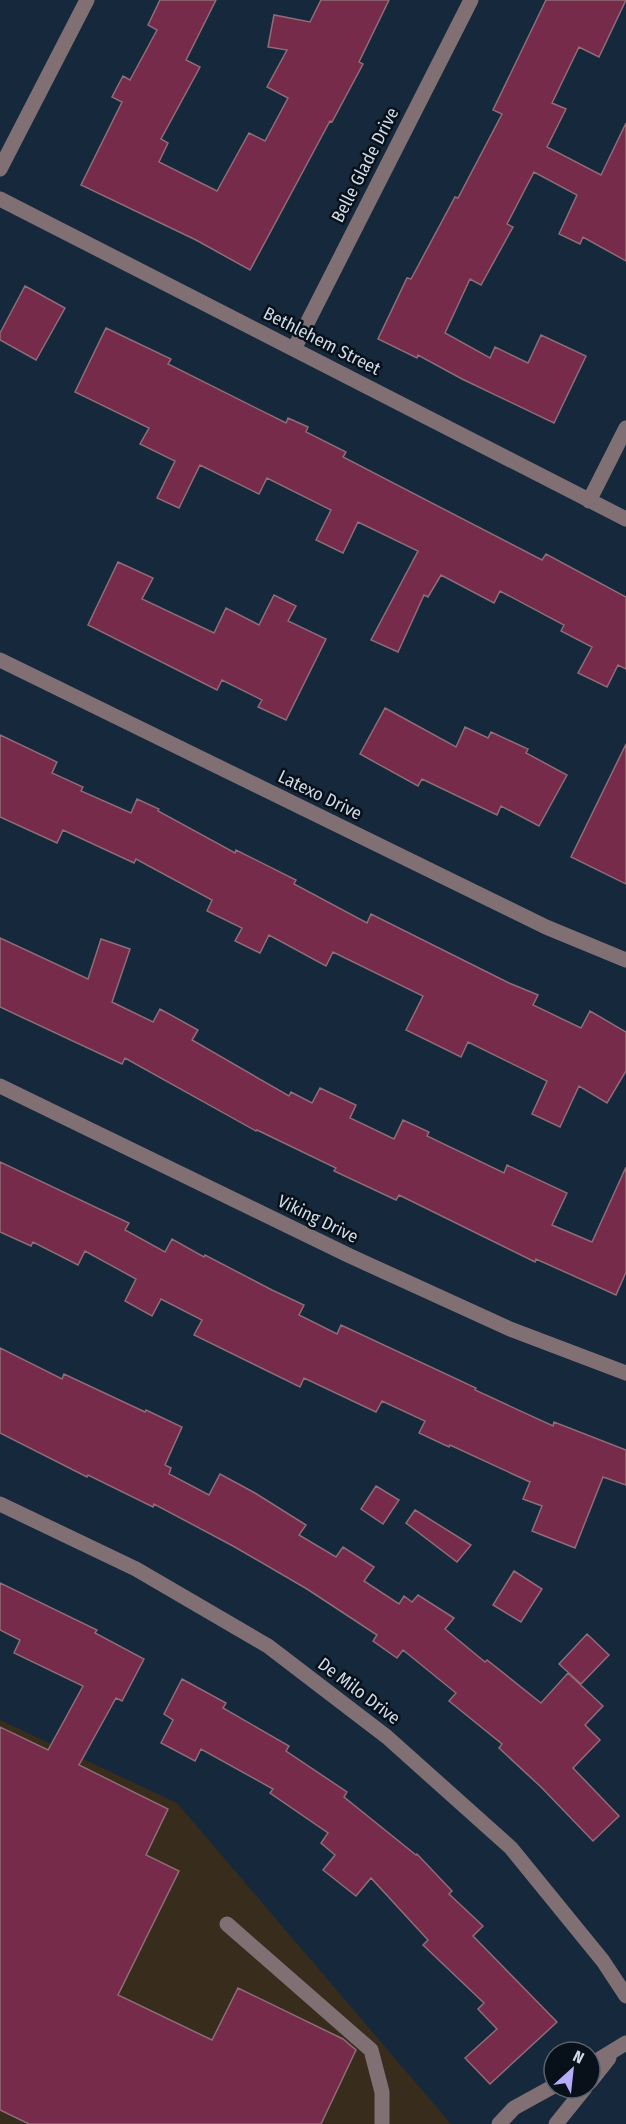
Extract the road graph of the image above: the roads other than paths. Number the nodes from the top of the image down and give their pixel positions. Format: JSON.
{"nodes":[{"id":1,"x":87,"y":0,"type":"edge"},
{"id":2,"x":471,"y":0,"type":"edge"},
{"id":3,"x":0,"y":170,"type":"edge"},
{"id":4,"x":0,"y":199,"type":"edge"},
{"id":5,"x":294,"y":349,"type":"junction"},
{"id":6,"x":626,"y":428,"type":"edge"},
{"id":7,"x":589,"y":501,"type":"junction"},
{"id":8,"x":626,"y":519,"type":"edge"},
{"id":9,"x":0,"y":660,"type":"edge"},
{"id":10,"x":626,"y":960,"type":"edge"},
{"id":11,"x":0,"y":1086,"type":"edge"},
{"id":12,"x":626,"y":1373,"type":"edge"},
{"id":13,"x":0,"y":1504,"type":"edge"},
{"id":14,"x":227,"y":1924,"type":"dead end"},
{"id":15,"x":626,"y":1996,"type":"edge"},
{"id":16,"x":620,"y":2047,"type":"edge"},
{"id":17,"x":602,"y":2058,"type":"edge"},
{"id":18,"x":602,"y":2068,"type":"edge"},
{"id":19,"x":542,"y":2093,"type":"edge"},
{"id":20,"x":575,"y":2100,"type":"edge"},
{"id":21,"x":382,"y":2124,"type":"edge"},
{"id":22,"x":499,"y":2124,"type":"edge"},
{"id":23,"x":555,"y":2124,"type":"edge"}],
"edges":[{"from":1,"to":3,"type":"street"},
{"from":2,"to":5,"type":"street","name":"Belle Glade Drive"},
{"from":4,"to":5,"type":"street","name":"Bethlehem Street"},
{"from":5,"to":7,"type":"street","name":"Bethlehem Street"},
{"from":6,"to":7,"type":"street"},
{"from":7,"to":8,"type":"street","name":"Bethlehem Street"},
{"from":9,"to":10,"type":"street","name":"Latexo Drive"},
{"from":11,"to":12,"type":"street","name":"Viking Drive"},
{"from":13,"to":15,"type":"street","name":"De Milo Drive"},
{"from":14,"to":21,"type":"street"},
{"from":16,"to":17,"type":"street"},
{"from":16,"to":18,"type":"street"},
{"from":19,"to":22,"type":"street"},
{"from":20,"to":23,"type":"street"}]}
